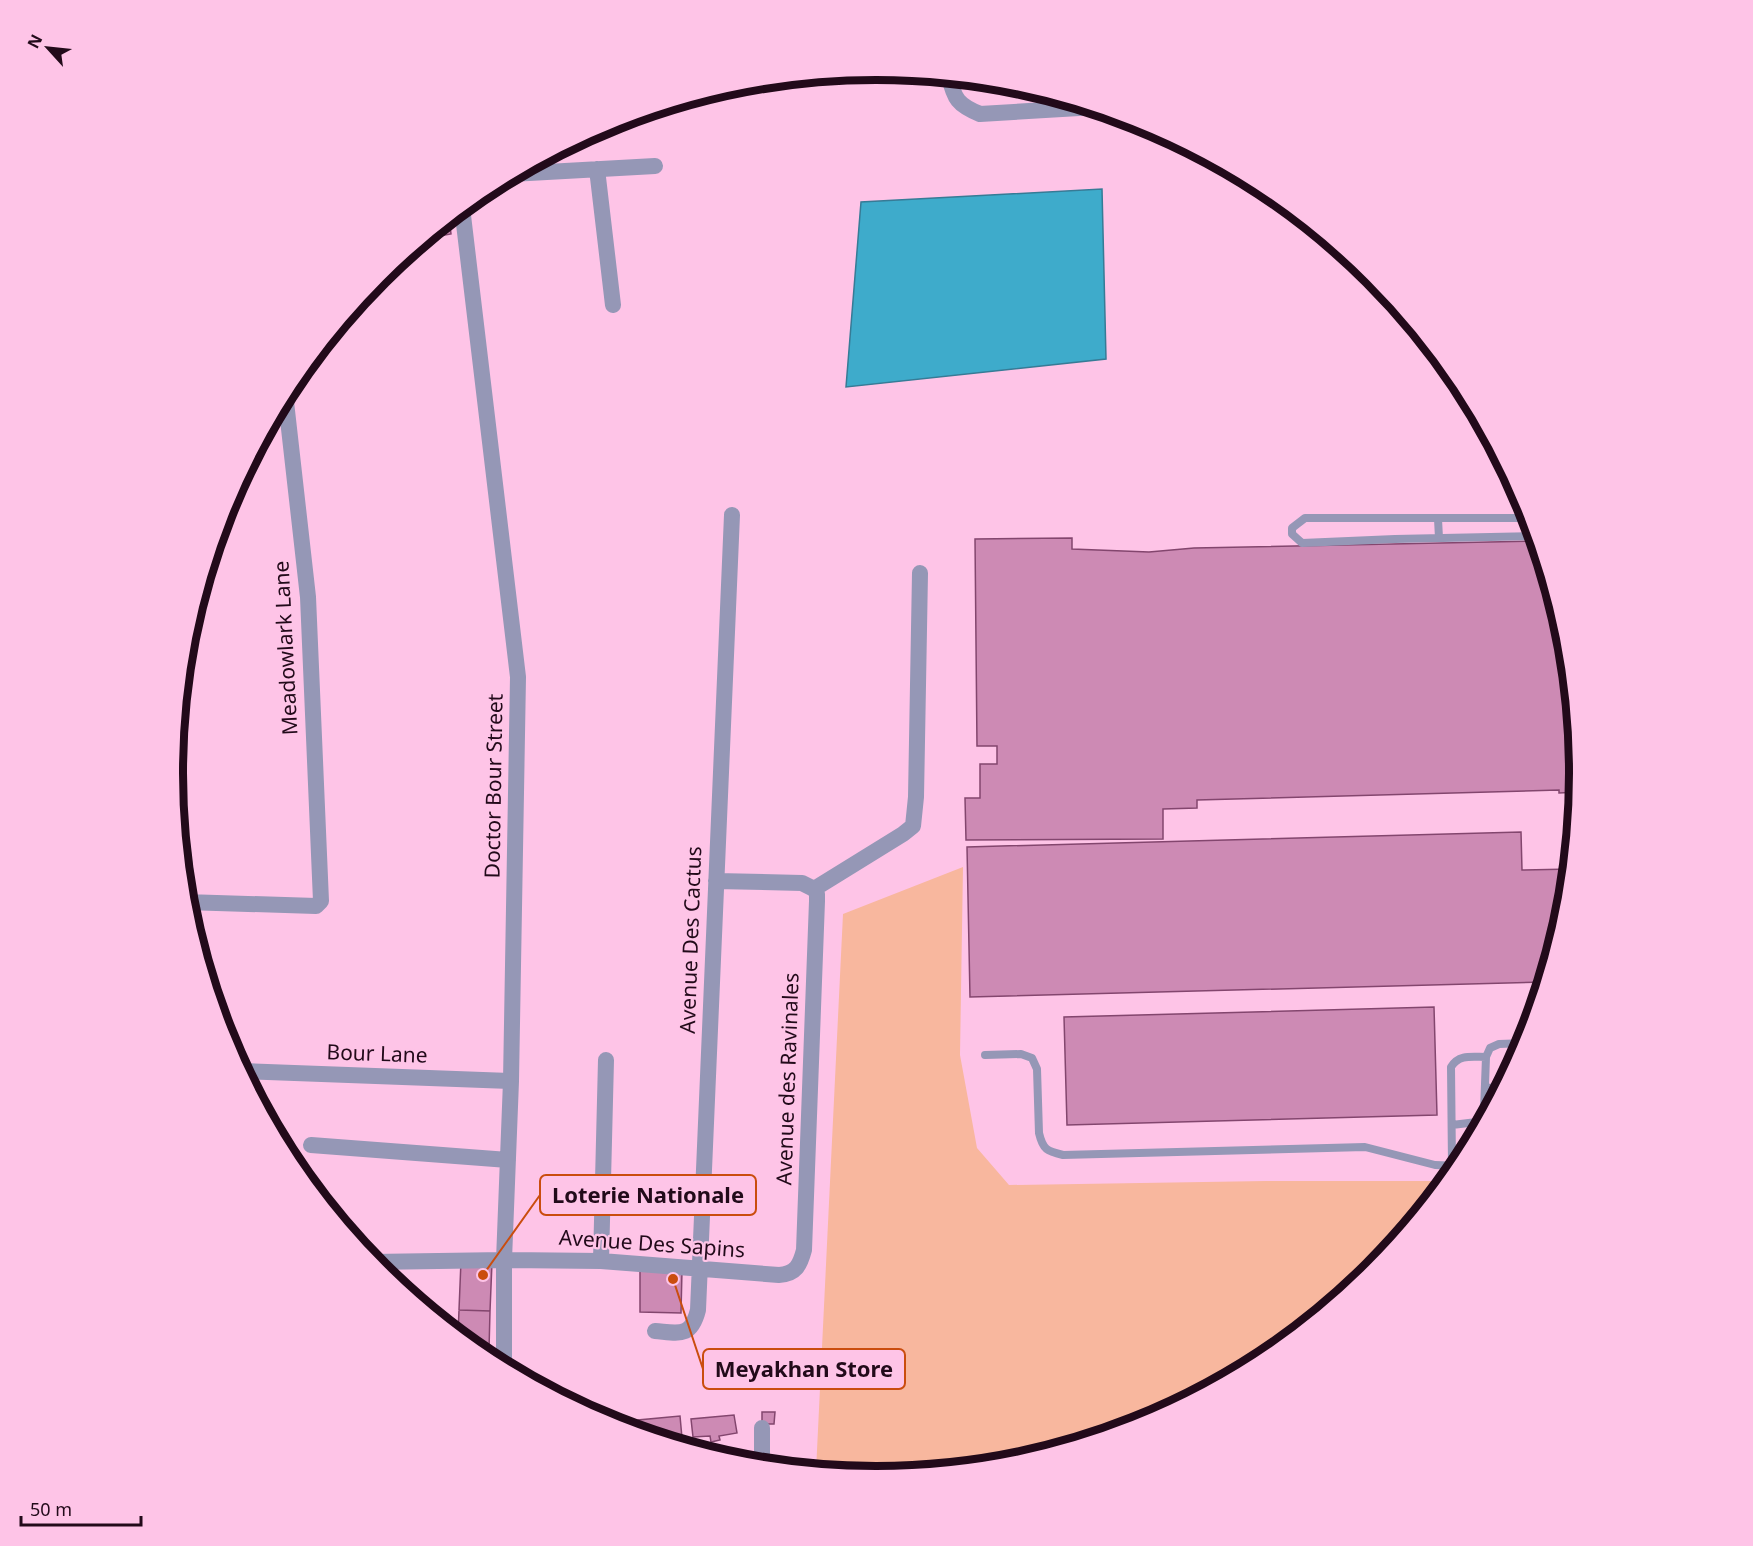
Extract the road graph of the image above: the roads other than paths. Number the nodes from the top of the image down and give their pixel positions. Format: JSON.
{"nodes":[{"id":1,"x":951,"y":84,"type":"edge"},
{"id":2,"x":1074,"y":108,"type":"edge"},
{"id":3,"x":655,"y":166,"type":"dead end"},
{"id":4,"x":597,"y":169,"type":"junction"},
{"id":5,"x":528,"y":173,"type":"edge"},
{"id":6,"x":463,"y":216,"type":"edge"},
{"id":7,"x":613,"y":305,"type":"dead end"},
{"id":8,"x":287,"y":409,"type":"edge"},
{"id":9,"x":732,"y":515,"type":"dead end"},
{"id":10,"x":1521,"y":518,"type":"edge"},
{"id":11,"x":1438,"y":519,"type":"junction"},
{"id":12,"x":1528,"y":537,"type":"edge"},
{"id":13,"x":1439,"y":538,"type":"junction"},
{"id":14,"x":920,"y":573,"type":"dead end"},
{"id":15,"x":717,"y":881,"type":"junction"},
{"id":16,"x":814,"y":889,"type":"junction"},
{"id":17,"x":195,"y":902,"type":"edge"},
{"id":18,"x":1515,"y":1043,"type":"edge"},
{"id":19,"x":986,"y":1055,"type":"dead end"},
{"id":20,"x":1486,"y":1056,"type":"junction"},
{"id":21,"x":606,"y":1060,"type":"dead end"},
{"id":22,"x":251,"y":1071,"type":"edge"},
{"id":23,"x":511,"y":1081,"type":"junction"},
{"id":24,"x":1494,"y":1087,"type":"edge"},
{"id":25,"x":1485,"y":1088,"type":"junction"},
{"id":26,"x":1484,"y":1106,"type":"edge"},
{"id":27,"x":1477,"y":1121,"type":"edge"},
{"id":28,"x":1452,"y":1125,"type":"junction"},
{"id":29,"x":311,"y":1145,"type":"dead end"},
{"id":30,"x":1455,"y":1155,"type":"edge"},
{"id":31,"x":508,"y":1160,"type":"junction"},
{"id":32,"x":1448,"y":1166,"type":"edge"},
{"id":33,"x":504,"y":1260,"type":"junction"},
{"id":34,"x":602,"y":1261,"type":"junction"},
{"id":35,"x":385,"y":1262,"type":"edge"},
{"id":36,"x":700,"y":1269,"type":"junction"},
{"id":37,"x":796,"y":1270,"type":"joint"},
{"id":38,"x":655,"y":1331,"type":"dead end"},
{"id":39,"x":504,"y":1358,"type":"edge"},
{"id":40,"x":762,"y":1428,"type":"dead end"},
{"id":41,"x":762,"y":1457,"type":"edge"}],
"edges":[{"from":1,"to":2,"type":"street"},
{"from":3,"to":4,"type":"street"},
{"from":4,"to":5,"type":"street"},
{"from":4,"to":7,"type":"street"},
{"from":6,"to":23,"type":"street","name":"Doctor Bour Street"},
{"from":8,"to":17,"type":"street","name":"Meadowlark Lane"},
{"from":9,"to":15,"type":"street","name":"Avenue Des Cactus"},
{"from":10,"to":11,"type":"lane"},
{"from":11,"to":13,"type":"lane"},
{"from":11,"to":13,"type":"lane"},
{"from":12,"to":13,"type":"lane"},
{"from":14,"to":16,"type":"street"},
{"from":15,"to":16,"type":"street"},
{"from":15,"to":36,"type":"street","name":"Avenue Des Cactus"},
{"from":16,"to":37,"type":"street","name":"Avenue des Ravinales"},
{"from":18,"to":20,"type":"lane"},
{"from":19,"to":32,"type":"lane"},
{"from":20,"to":25,"type":"lane"},
{"from":20,"to":28,"type":"lane"},
{"from":21,"to":34,"type":"street"},
{"from":22,"to":23,"type":"street","name":"Bour Lane"},
{"from":23,"to":31,"type":"street","name":"Doctor Bour Street"},
{"from":24,"to":25,"type":"lane"},
{"from":25,"to":26,"type":"lane"},
{"from":27,"to":28,"type":"lane"},
{"from":28,"to":30,"type":"lane"},
{"from":29,"to":31,"type":"street"},
{"from":31,"to":33,"type":"street","name":"Doctor Bour Street"},
{"from":33,"to":34,"type":"street","name":"Avenue Des Sapins"},
{"from":33,"to":35,"type":"street","name":"Avenue Des Sapins"},
{"from":33,"to":39,"type":"street","name":"Doctor Bour Street"},
{"from":34,"to":36,"type":"street","name":"Avenue Des Sapins"},
{"from":36,"to":37,"type":"street","name":"Avenue Des Sapins"},
{"from":36,"to":38,"type":"street","name":"Avenue Des Cactus"},
{"from":40,"to":41,"type":"street"}]}
